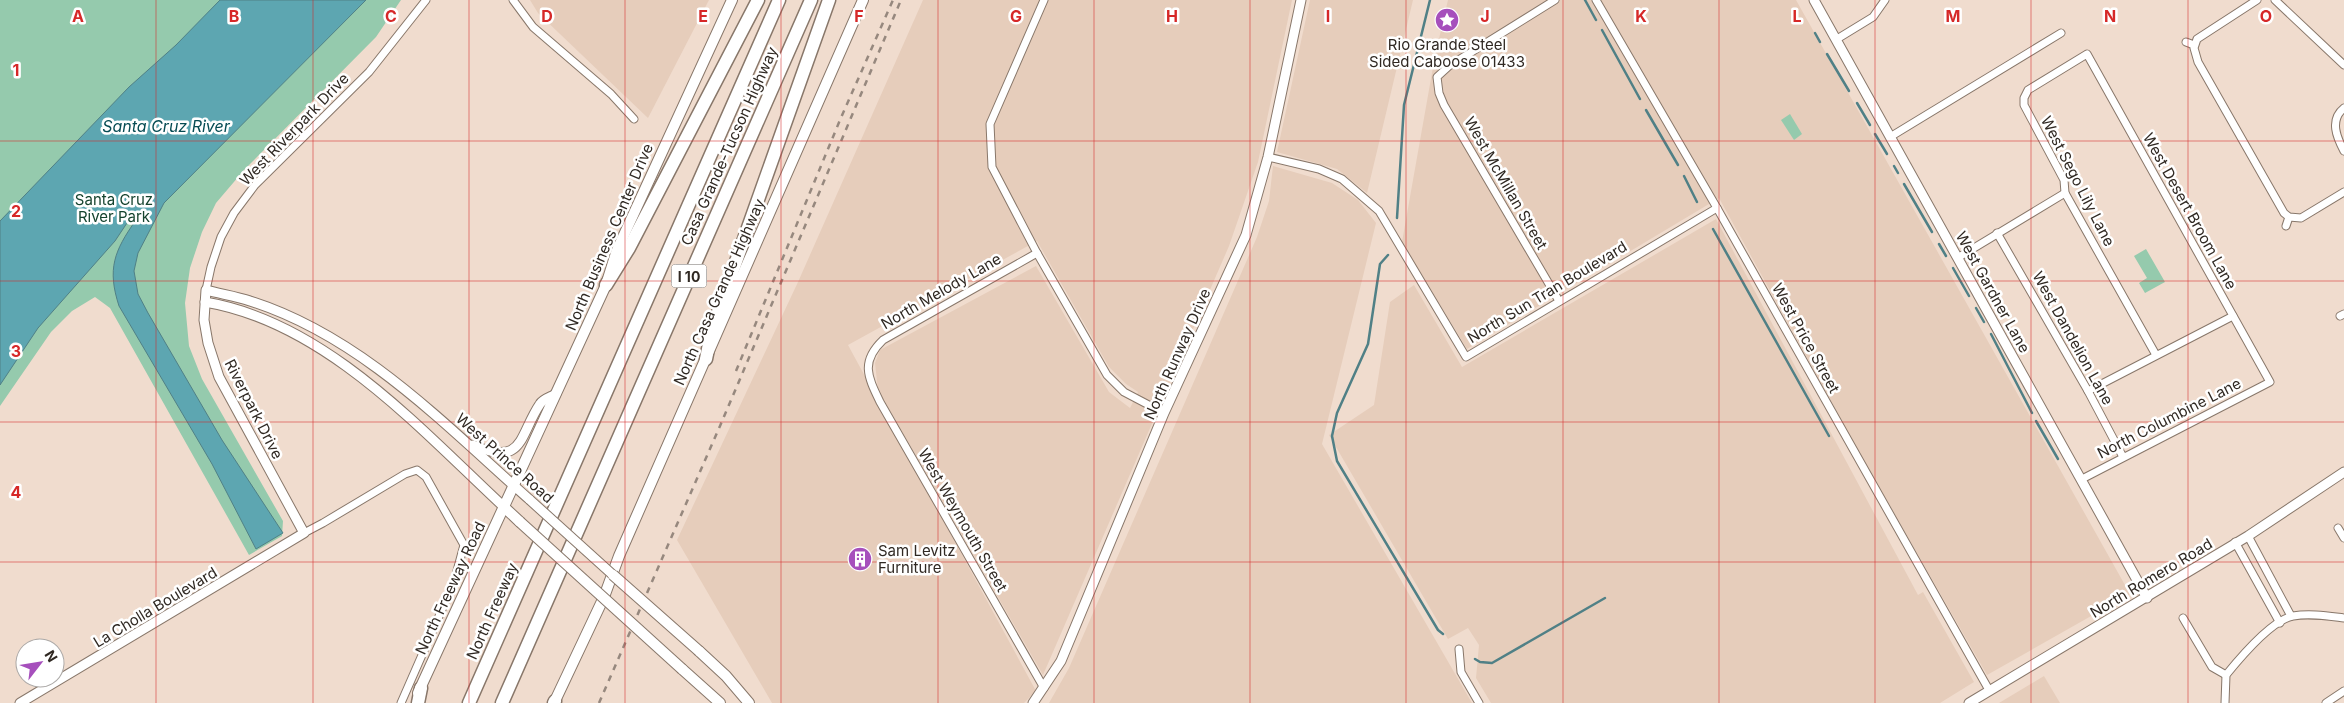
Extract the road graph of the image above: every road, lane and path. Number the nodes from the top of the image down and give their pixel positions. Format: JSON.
{"nodes":[{"id":1,"x":426,"y":0,"type":"edge"},
{"id":2,"x":513,"y":0,"type":"edge"},
{"id":3,"x":732,"y":0,"type":"edge"},
{"id":4,"x":758,"y":0,"type":"edge"},
{"id":5,"x":779,"y":0,"type":"edge"},
{"id":6,"x":811,"y":0,"type":"edge"},
{"id":7,"x":829,"y":0,"type":"edge"},
{"id":8,"x":863,"y":0,"type":"edge"},
{"id":9,"x":1044,"y":0,"type":"edge"},
{"id":10,"x":1301,"y":0,"type":"edge"},
{"id":11,"x":1555,"y":0,"type":"edge"},
{"id":12,"x":1596,"y":0,"type":"edge"},
{"id":13,"x":1814,"y":0,"type":"edge"},
{"id":14,"x":1885,"y":0,"type":"edge"},
{"id":15,"x":2257,"y":0,"type":"edge"},
{"id":16,"x":2275,"y":0,"type":"edge"},
{"id":17,"x":2061,"y":33,"type":"dead end"},
{"id":18,"x":1837,"y":40,"type":"junction"},
{"id":19,"x":2186,"y":42,"type":"dead end"},
{"id":20,"x":2195,"y":42,"type":"junction"},
{"id":21,"x":2087,"y":54,"type":"joint"},
{"id":22,"x":2344,"y":65,"type":"edge"},
{"id":23,"x":2344,"y":108,"type":"edge"},
{"id":24,"x":634,"y":119,"type":"dead end"},
{"id":25,"x":1890,"y":137,"type":"junction"},
{"id":26,"x":2344,"y":151,"type":"edge"},
{"id":27,"x":1268,"y":157,"type":"junction"},
{"id":28,"x":2344,"y":192,"type":"edge"},
{"id":29,"x":2065,"y":193,"type":"junction"},
{"id":30,"x":1717,"y":208,"type":"junction"},
{"id":31,"x":2290,"y":218,"type":"junction"},
{"id":32,"x":2286,"y":226,"type":"dead end"},
{"id":33,"x":1997,"y":233,"type":"junction"},
{"id":34,"x":1037,"y":253,"type":"junction"},
{"id":35,"x":1959,"y":257,"type":"junction"},
{"id":36,"x":606,"y":285,"type":"junction"},
{"id":37,"x":206,"y":290,"type":"junction"},
{"id":38,"x":1559,"y":301,"type":"junction"},
{"id":39,"x":205,"y":302,"type":"junction"},
{"id":40,"x":2233,"y":316,"type":"junction"},
{"id":41,"x":2156,"y":355,"type":"junction"},
{"id":42,"x":706,"y":359,"type":"junction"},
{"id":43,"x":868,"y":362,"type":"joint"},
{"id":44,"x":2270,"y":382,"type":"joint"},
{"id":45,"x":2088,"y":391,"type":"junction"},
{"id":46,"x":556,"y":394,"type":"junction"},
{"id":47,"x":1164,"y":413,"type":"junction"},
{"id":48,"x":464,"y":441,"type":"junction"},
{"id":49,"x":2122,"y":457,"type":"junction"},
{"id":50,"x":2344,"y":472,"type":"edge"},
{"id":51,"x":2082,"y":479,"type":"junction"},
{"id":52,"x":514,"y":486,"type":"junction"},
{"id":53,"x":504,"y":507,"type":"junction"},
{"id":54,"x":2338,"y":528,"type":"dead end"},
{"id":55,"x":545,"y":531,"type":"joint"},
{"id":56,"x":304,"y":533,"type":"junction"},
{"id":57,"x":2248,"y":536,"type":"junction"},
{"id":58,"x":2344,"y":538,"type":"edge"},
{"id":59,"x":2235,"y":542,"type":"junction"},
{"id":60,"x":613,"y":575,"type":"junction"},
{"id":61,"x":604,"y":597,"type":"junction"},
{"id":62,"x":2147,"y":598,"type":"junction"},
{"id":63,"x":2291,"y":616,"type":"junction"},
{"id":64,"x":2183,"y":618,"type":"dead end"},
{"id":65,"x":2344,"y":618,"type":"edge"},
{"id":66,"x":2280,"y":623,"type":"junction"},
{"id":67,"x":1458,"y":649,"type":"dead end"},
{"id":68,"x":2226,"y":675,"type":"junction"},
{"id":69,"x":420,"y":688,"type":"junction"},
{"id":70,"x":1044,"y":688,"type":"junction"},
{"id":71,"x":1989,"y":690,"type":"junction"},
{"id":72,"x":2344,"y":691,"type":"edge"},
{"id":73,"x":555,"y":702,"type":"edge"},
{"id":74,"x":20,"y":703,"type":"edge"},
{"id":75,"x":401,"y":703,"type":"edge"},
{"id":76,"x":414,"y":703,"type":"edge"},
{"id":77,"x":418,"y":703,"type":"edge"},
{"id":78,"x":469,"y":703,"type":"edge"},
{"id":79,"x":502,"y":703,"type":"edge"},
{"id":80,"x":720,"y":703,"type":"edge"},
{"id":81,"x":749,"y":703,"type":"edge"},
{"id":82,"x":1033,"y":703,"type":"edge"},
{"id":83,"x":1479,"y":703,"type":"edge"},
{"id":84,"x":1970,"y":703,"type":"edge"},
{"id":85,"x":2225,"y":703,"type":"edge"},
{"id":86,"x":2326,"y":703,"type":"edge"}],
"edges":[{"from":1,"to":37,"type":"street","name":"West Riverpark Drive"},
{"from":2,"to":24,"type":"street"},
{"from":3,"to":36,"type":"main road","name":"North Business Center Drive"},
{"from":4,"to":36,"type":"highway"},
{"from":5,"to":55,"type":"highway","name":"Casa Grande-Tucson Highway","number":"I 10"},
{"from":6,"to":79,"type":"highway","name":"Casa Grande-Tucson Highway","number":"I 10"},
{"from":7,"to":42,"type":"highway"},
{"from":8,"to":42,"type":"main road","name":"North Casa Grande Highway"},
{"from":9,"to":34,"type":"street"},
{"from":10,"to":27,"type":"street","name":"North Runway Drive"},
{"from":11,"to":38,"type":"street","name":"West McMillan Street"},
{"from":12,"to":30,"type":"street","name":"West Price Street"},
{"from":13,"to":18,"type":"street","name":"West Gardner Lane"},
{"from":14,"to":18,"type":"street"},
{"from":15,"to":20,"type":"street"},
{"from":16,"to":22,"type":"street"},
{"from":17,"to":25,"type":"street"},
{"from":18,"to":25,"type":"street","name":"West Gardner Lane"},
{"from":19,"to":20,"type":"street"},
{"from":20,"to":31,"type":"street"},
{"from":21,"to":29,"type":"street","name":"West Sego Lily Lane"},
{"from":21,"to":40,"type":"street","name":"West Desert Broom Lane"},
{"from":23,"to":26,"type":"street"},
{"from":25,"to":35,"type":"street","name":"West Gardner Lane"},
{"from":27,"to":38,"type":"street","name":"North Sun Tran Boulevard"},
{"from":27,"to":47,"type":"street","name":"North Runway Drive"},
{"from":28,"to":31,"type":"street"},
{"from":29,"to":33,"type":"street"},
{"from":29,"to":41,"type":"street","name":"West Sego Lily Lane"},
{"from":30,"to":38,"type":"street","name":"North Sun Tran Boulevard"},
{"from":30,"to":71,"type":"street","name":"West Price Street"},
{"from":31,"to":32,"type":"street"},
{"from":33,"to":35,"type":"street"},
{"from":33,"to":45,"type":"street","name":"West Dandelion Lane"},
{"from":34,"to":43,"type":"street","name":"North Melody Lane"},
{"from":34,"to":47,"type":"street"},
{"from":35,"to":51,"type":"street","name":"West Gardner Lane"},
{"from":36,"to":46,"type":"main road","name":"North Business Center Drive"},
{"from":37,"to":39,"type":"street","name":"Riverpark Drive"},
{"from":37,"to":48,"type":"street","name":"West Prince Road"},
{"from":39,"to":53,"type":"street"},
{"from":39,"to":56,"type":"street","name":"Riverpark Drive"},
{"from":40,"to":41,"type":"street"},
{"from":40,"to":44,"type":"street","name":"West Desert Broom Lane"},
{"from":41,"to":45,"type":"street"},
{"from":42,"to":60,"type":"main road","name":"North Casa Grande Highway"},
{"from":43,"to":70,"type":"street","name":"West Weymouth Street"},
{"from":44,"to":49,"type":"street","name":"North Columbine Lane"},
{"from":45,"to":49,"type":"street","name":"West Dandelion Lane"},
{"from":46,"to":48,"type":"street"},
{"from":46,"to":52,"type":"main road","name":"North Business Center Drive"},
{"from":47,"to":70,"type":"street","name":"North Runway Drive"},
{"from":48,"to":52,"type":"street","name":"West Prince Road"},
{"from":49,"to":51,"type":"street","name":"North Columbine Lane"},
{"from":50,"to":57,"type":"street","name":"North Romero Road"},
{"from":51,"to":62,"type":"street","name":"West Gardner Lane"},
{"from":52,"to":53,"type":"main road","name":"North Freeway Road"},
{"from":52,"to":60,"type":"street","name":"West Prince Road","bridge":true},
{"from":53,"to":61,"type":"main road","bridge":true},
{"from":53,"to":69,"type":"main road","name":"North Freeway Road"},
{"from":54,"to":58,"type":"street"},
{"from":55,"to":78,"type":"highway","name":"North Freeway","number":"I 10"},
{"from":56,"to":74,"type":"street","name":"La Cholla Boulevard"},
{"from":56,"to":75,"type":"street"},
{"from":57,"to":59,"type":"street","name":"North Romero Road"},
{"from":57,"to":63,"type":"street"},
{"from":59,"to":62,"type":"street","name":"North Romero Road"},
{"from":59,"to":66,"type":"street"},
{"from":60,"to":61,"type":"main road","name":"North Casa Grande Highway"},
{"from":60,"to":81,"type":"main road","name":"West Prince Road","bridge":true},
{"from":61,"to":73,"type":"main road"},
{"from":61,"to":80,"type":"main road","bridge":true},
{"from":62,"to":71,"type":"street","name":"North Romero Road"},
{"from":63,"to":65,"type":"street"},
{"from":63,"to":66,"type":"street"},
{"from":64,"to":68,"type":"street"},
{"from":66,"to":68,"type":"street"},
{"from":67,"to":83,"type":"street"},
{"from":68,"to":85,"type":"street"},
{"from":69,"to":76,"type":"main road","name":"North Freeway Road"},
{"from":69,"to":77,"type":"highway"},
{"from":70,"to":82,"type":"street","name":"North Runway Drive"},
{"from":71,"to":84,"type":"street","name":"North Romero Road"},
{"from":72,"to":86,"type":"street"}]}
